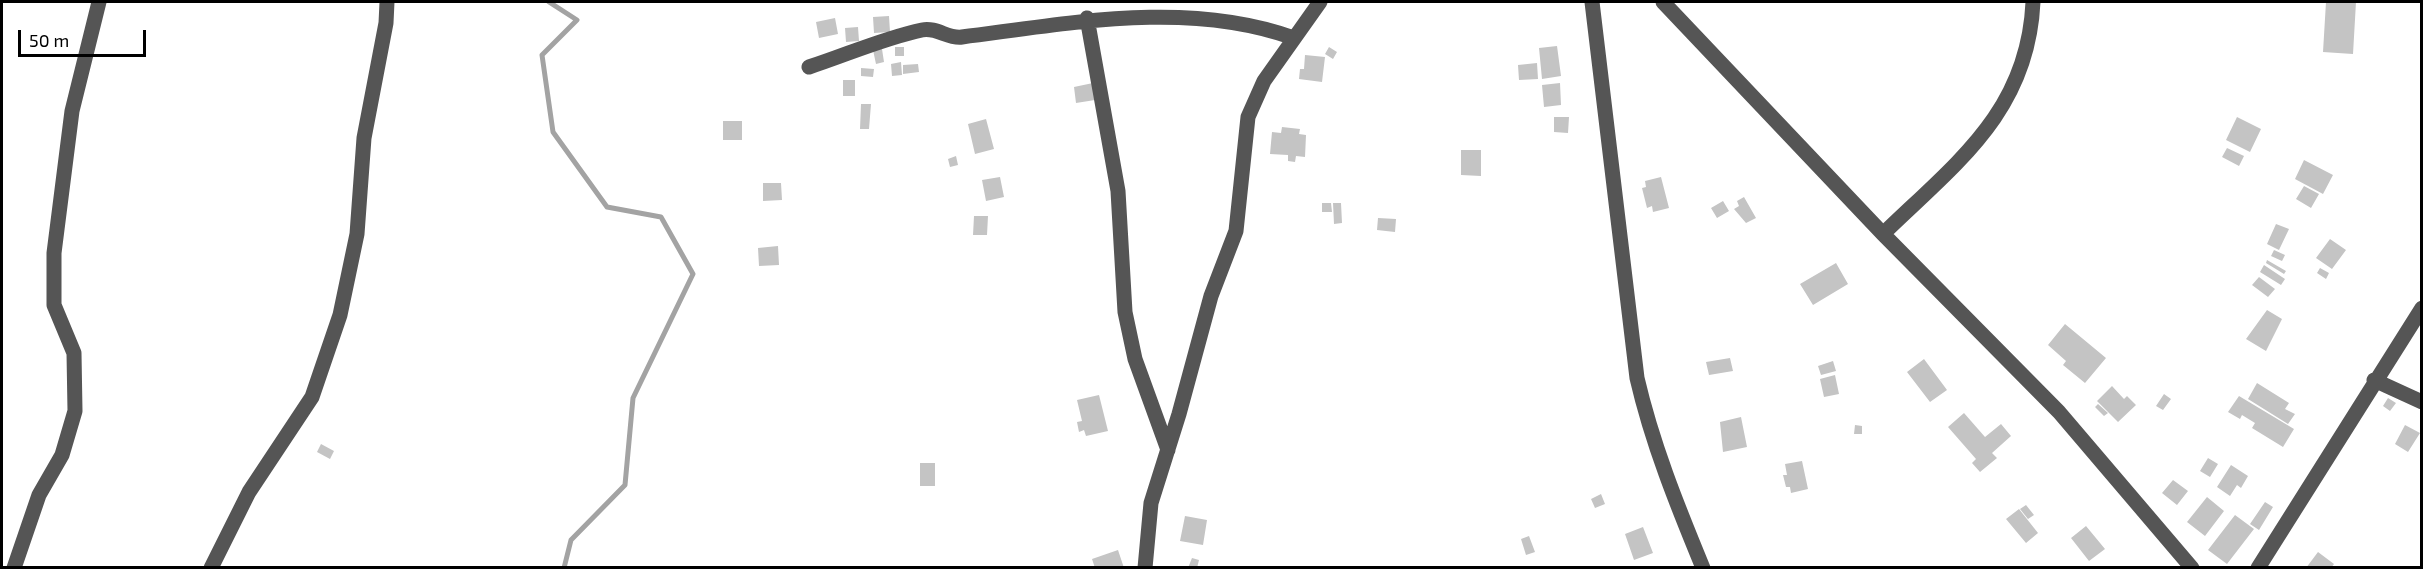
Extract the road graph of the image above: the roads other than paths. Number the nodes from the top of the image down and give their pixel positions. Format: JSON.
{"nodes":[{"id":1,"x":99,"y":2,"type":"edge"},
{"id":2,"x":387,"y":2,"type":"edge"},
{"id":3,"x":1320,"y":2,"type":"edge"},
{"id":4,"x":1592,"y":2,"type":"edge"},
{"id":5,"x":1663,"y":2,"type":"edge"},
{"id":6,"x":2033,"y":2,"type":"edge"},
{"id":7,"x":1087,"y":18,"type":"junction"},
{"id":8,"x":1294,"y":38,"type":"junction"},
{"id":9,"x":809,"y":67,"type":"dead end"},
{"id":10,"x":1883,"y":234,"type":"junction"},
{"id":11,"x":2421,"y":309,"type":"edge"},
{"id":12,"x":2374,"y":380,"type":"junction"},
{"id":13,"x":2421,"y":402,"type":"edge"},
{"id":14,"x":1168,"y":450,"type":"junction"},
{"id":15,"x":14,"y":567,"type":"edge"},
{"id":16,"x":211,"y":567,"type":"edge"},
{"id":17,"x":1144,"y":567,"type":"edge"},
{"id":18,"x":1703,"y":567,"type":"edge"},
{"id":19,"x":2192,"y":567,"type":"edge"},
{"id":20,"x":2258,"y":567,"type":"edge"}],
"edges":[{"from":1,"to":15,"type":"street"},
{"from":2,"to":16,"type":"street"},
{"from":3,"to":8,"type":"street"},
{"from":4,"to":18,"type":"street"},
{"from":5,"to":10,"type":"street"},
{"from":6,"to":10,"type":"street"},
{"from":7,"to":8,"type":"street"},
{"from":7,"to":9,"type":"street"},
{"from":7,"to":14,"type":"street"},
{"from":8,"to":14,"type":"street"},
{"from":10,"to":19,"type":"street"},
{"from":11,"to":12,"type":"street"},
{"from":12,"to":13,"type":"street"},
{"from":12,"to":20,"type":"street"},
{"from":14,"to":17,"type":"street"}]}
